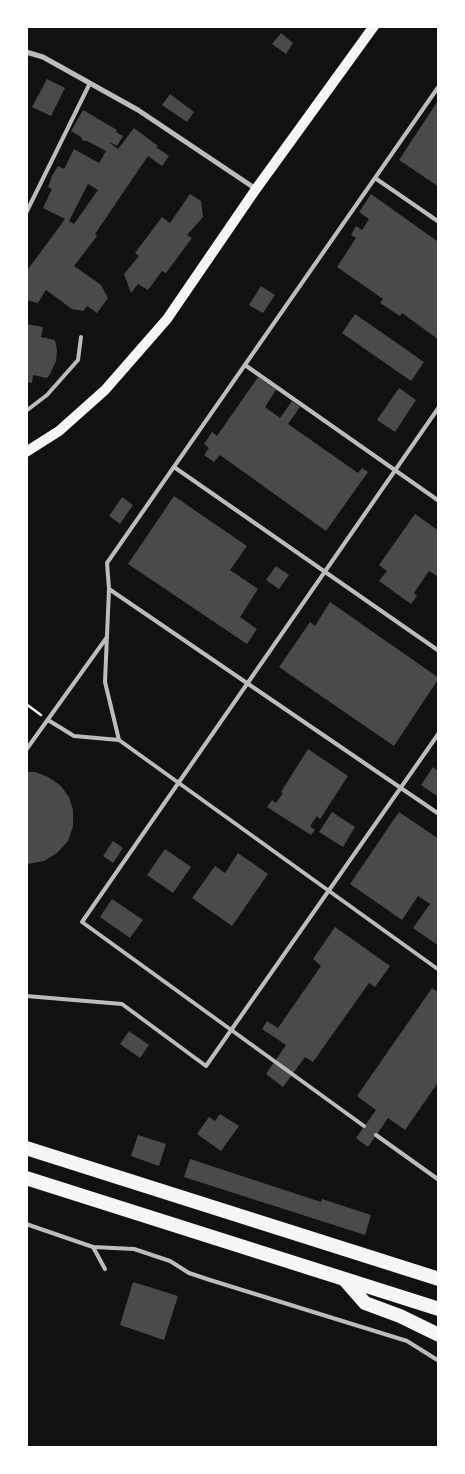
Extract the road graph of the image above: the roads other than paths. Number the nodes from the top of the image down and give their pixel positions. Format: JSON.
{"nodes":[{"id":1,"x":374,"y":26,"type":"edge"},
{"id":2,"x":26,"y":52,"type":"edge"},
{"id":3,"x":90,"y":83,"type":"junction"},
{"id":4,"x":439,"y":86,"type":"edge"},
{"id":5,"x":375,"y":178,"type":"junction"},
{"id":6,"x":256,"y":189,"type":"junction"},
{"id":7,"x":26,"y":213,"type":"edge"},
{"id":8,"x":439,"y":222,"type":"edge"},
{"id":9,"x":81,"y":337,"type":"dead end"},
{"id":10,"x":245,"y":365,"type":"junction"},
{"id":11,"x":439,"y":407,"type":"edge"},
{"id":12,"x":26,"y":411,"type":"edge"},
{"id":13,"x":26,"y":452,"type":"edge"},
{"id":14,"x":174,"y":468,"type":"junction"},
{"id":15,"x":395,"y":469,"type":"junction"},
{"id":16,"x":439,"y":501,"type":"edge"},
{"id":17,"x":324,"y":571,"type":"junction"},
{"id":18,"x":109,"y":589,"type":"junction"},
{"id":19,"x":107,"y":636,"type":"junction"},
{"id":20,"x":439,"y":651,"type":"edge"},
{"id":21,"x":247,"y":683,"type":"junction"},
{"id":22,"x":48,"y":720,"type":"junction"},
{"id":23,"x":439,"y":733,"type":"edge"},
{"id":24,"x":119,"y":740,"type":"junction"},
{"id":25,"x":26,"y":750,"type":"edge"},
{"id":26,"x":178,"y":782,"type":"junction"},
{"id":27,"x":400,"y":788,"type":"junction"},
{"id":28,"x":439,"y":814,"type":"edge"},
{"id":29,"x":328,"y":890,"type":"junction"},
{"id":30,"x":439,"y":970,"type":"edge"},
{"id":31,"x":26,"y":996,"type":"edge"},
{"id":32,"x":231,"y":1030,"type":"junction"},
{"id":33,"x":364,"y":1126,"type":"dead end"},
{"id":34,"x":376,"y":1135,"type":"dead end"},
{"id":35,"x":26,"y":1148,"type":"edge"},
{"id":36,"x":26,"y":1178,"type":"edge"},
{"id":37,"x":439,"y":1180,"type":"edge"},
{"id":38,"x":26,"y":1224,"type":"edge"},
{"id":39,"x":94,"y":1247,"type":"junction"},
{"id":40,"x":105,"y":1269,"type":"dead end"},
{"id":41,"x":343,"y":1278,"type":"junction"},
{"id":42,"x":439,"y":1279,"type":"edge"},
{"id":43,"x":439,"y":1309,"type":"edge"},
{"id":44,"x":439,"y":1335,"type":"edge"},
{"id":45,"x":439,"y":1361,"type":"edge"}],
"edges":[{"from":1,"to":6,"type":"main road"},
{"from":2,"to":3,"type":"street"},
{"from":3,"to":6,"type":"street"},
{"from":3,"to":7,"type":"lane"},
{"from":4,"to":5,"type":"lane"},
{"from":5,"to":8,"type":"lane"},
{"from":5,"to":10,"type":"lane"},
{"from":6,"to":13,"type":"main road"},
{"from":9,"to":12,"type":"lane"},
{"from":10,"to":14,"type":"lane"},
{"from":10,"to":15,"type":"lane"},
{"from":11,"to":15,"type":"lane"},
{"from":14,"to":17,"type":"lane"},
{"from":14,"to":18,"type":"lane"},
{"from":15,"to":16,"type":"lane"},
{"from":15,"to":17,"type":"lane"},
{"from":17,"to":20,"type":"lane"},
{"from":17,"to":21,"type":"lane"},
{"from":18,"to":19,"type":"lane"},
{"from":18,"to":21,"type":"lane"},
{"from":19,"to":22,"type":"lane"},
{"from":19,"to":24,"type":"lane"},
{"from":21,"to":26,"type":"lane"},
{"from":21,"to":27,"type":"lane"},
{"from":22,"to":24,"type":"lane"},
{"from":22,"to":25,"type":"lane"},
{"from":23,"to":27,"type":"lane"},
{"from":24,"to":26,"type":"lane"},
{"from":26,"to":29,"type":"lane"},
{"from":26,"to":32,"type":"lane"},
{"from":27,"to":28,"type":"lane"},
{"from":27,"to":29,"type":"lane"},
{"from":29,"to":30,"type":"lane"},
{"from":29,"to":32,"type":"lane"},
{"from":31,"to":32,"type":"lane"},
{"from":32,"to":33,"type":"lane"},
{"from":34,"to":37,"type":"lane"},
{"from":35,"to":42,"type":"highway"},
{"from":36,"to":41,"type":"highway"},
{"from":38,"to":39,"type":"lane"},
{"from":39,"to":40,"type":"lane"},
{"from":39,"to":45,"type":"lane"},
{"from":41,"to":43,"type":"highway"},
{"from":41,"to":44,"type":"highway"}]}
